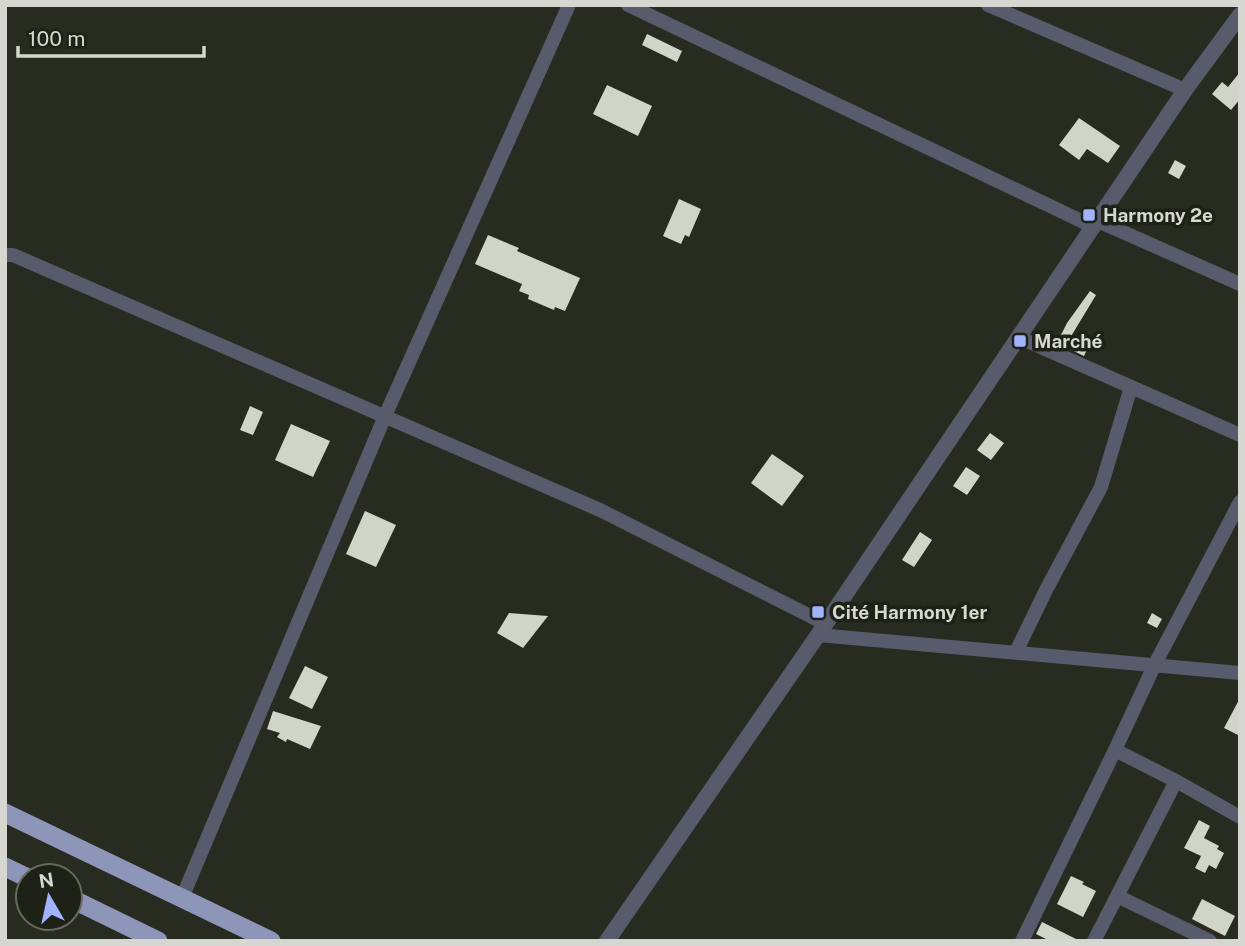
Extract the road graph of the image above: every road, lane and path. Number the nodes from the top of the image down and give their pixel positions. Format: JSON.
{"nodes":[{"id":1,"x":569,"y":5,"type":"edge"},
{"id":2,"x":628,"y":5,"type":"edge"},
{"id":3,"x":988,"y":5,"type":"edge"},
{"id":4,"x":1240,"y":15,"type":"edge"},
{"id":5,"x":1185,"y":90,"type":"junction"},
{"id":6,"x":1096,"y":224,"type":"junction"},
{"id":7,"x":5,"y":255,"type":"edge"},
{"id":8,"x":1240,"y":284,"type":"edge"},
{"id":9,"x":1018,"y":337,"type":"junction"},
{"id":10,"x":1131,"y":387,"type":"junction"},
{"id":11,"x":385,"y":416,"type":"junction"},
{"id":12,"x":1240,"y":435,"type":"edge"},
{"id":13,"x":1240,"y":502,"type":"edge"},
{"id":14,"x":822,"y":630,"type":"junction"},
{"id":15,"x":1016,"y":652,"type":"junction"},
{"id":16,"x":1155,"y":664,"type":"junction"},
{"id":17,"x":1240,"y":673,"type":"edge"},
{"id":18,"x":1115,"y":750,"type":"junction"},
{"id":19,"x":1176,"y":781,"type":"junction"},
{"id":20,"x":5,"y":813,"type":"edge"},
{"id":21,"x":1240,"y":817,"type":"edge"},
{"id":22,"x":1117,"y":896,"type":"junction"},
{"id":23,"x":182,"y":898,"type":"junction"},
{"id":24,"x":84,"y":905,"type":"edge"},
{"id":25,"x":158,"y":941,"type":"edge"},
{"id":26,"x":271,"y":941,"type":"edge"},
{"id":27,"x":607,"y":941,"type":"edge"},
{"id":28,"x":1022,"y":941,"type":"edge"},
{"id":29,"x":1094,"y":941,"type":"edge"},
{"id":30,"x":1210,"y":941,"type":"edge"}],
"edges":[{"from":1,"to":11,"type":"street"},
{"from":2,"to":6,"type":"street"},
{"from":3,"to":5,"type":"street"},
{"from":4,"to":5,"type":"street"},
{"from":5,"to":6,"type":"street"},
{"from":6,"to":8,"type":"street"},
{"from":6,"to":9,"type":"street"},
{"from":7,"to":11,"type":"street"},
{"from":9,"to":10,"type":"street"},
{"from":9,"to":14,"type":"street"},
{"from":10,"to":12,"type":"street"},
{"from":10,"to":15,"type":"street"},
{"from":11,"to":14,"type":"street"},
{"from":11,"to":23,"type":"street"},
{"from":13,"to":16,"type":"street"},
{"from":14,"to":15,"type":"street"},
{"from":14,"to":27,"type":"street"},
{"from":15,"to":16,"type":"street"},
{"from":16,"to":17,"type":"street"},
{"from":16,"to":18,"type":"street"},
{"from":18,"to":19,"type":"street"},
{"from":18,"to":28,"type":"street"},
{"from":19,"to":21,"type":"street"},
{"from":19,"to":22,"type":"street"},
{"from":20,"to":23,"type":"highway"},
{"from":22,"to":29,"type":"street"},
{"from":22,"to":30,"type":"street"},
{"from":23,"to":26,"type":"highway"},
{"from":24,"to":25,"type":"highway"}]}
